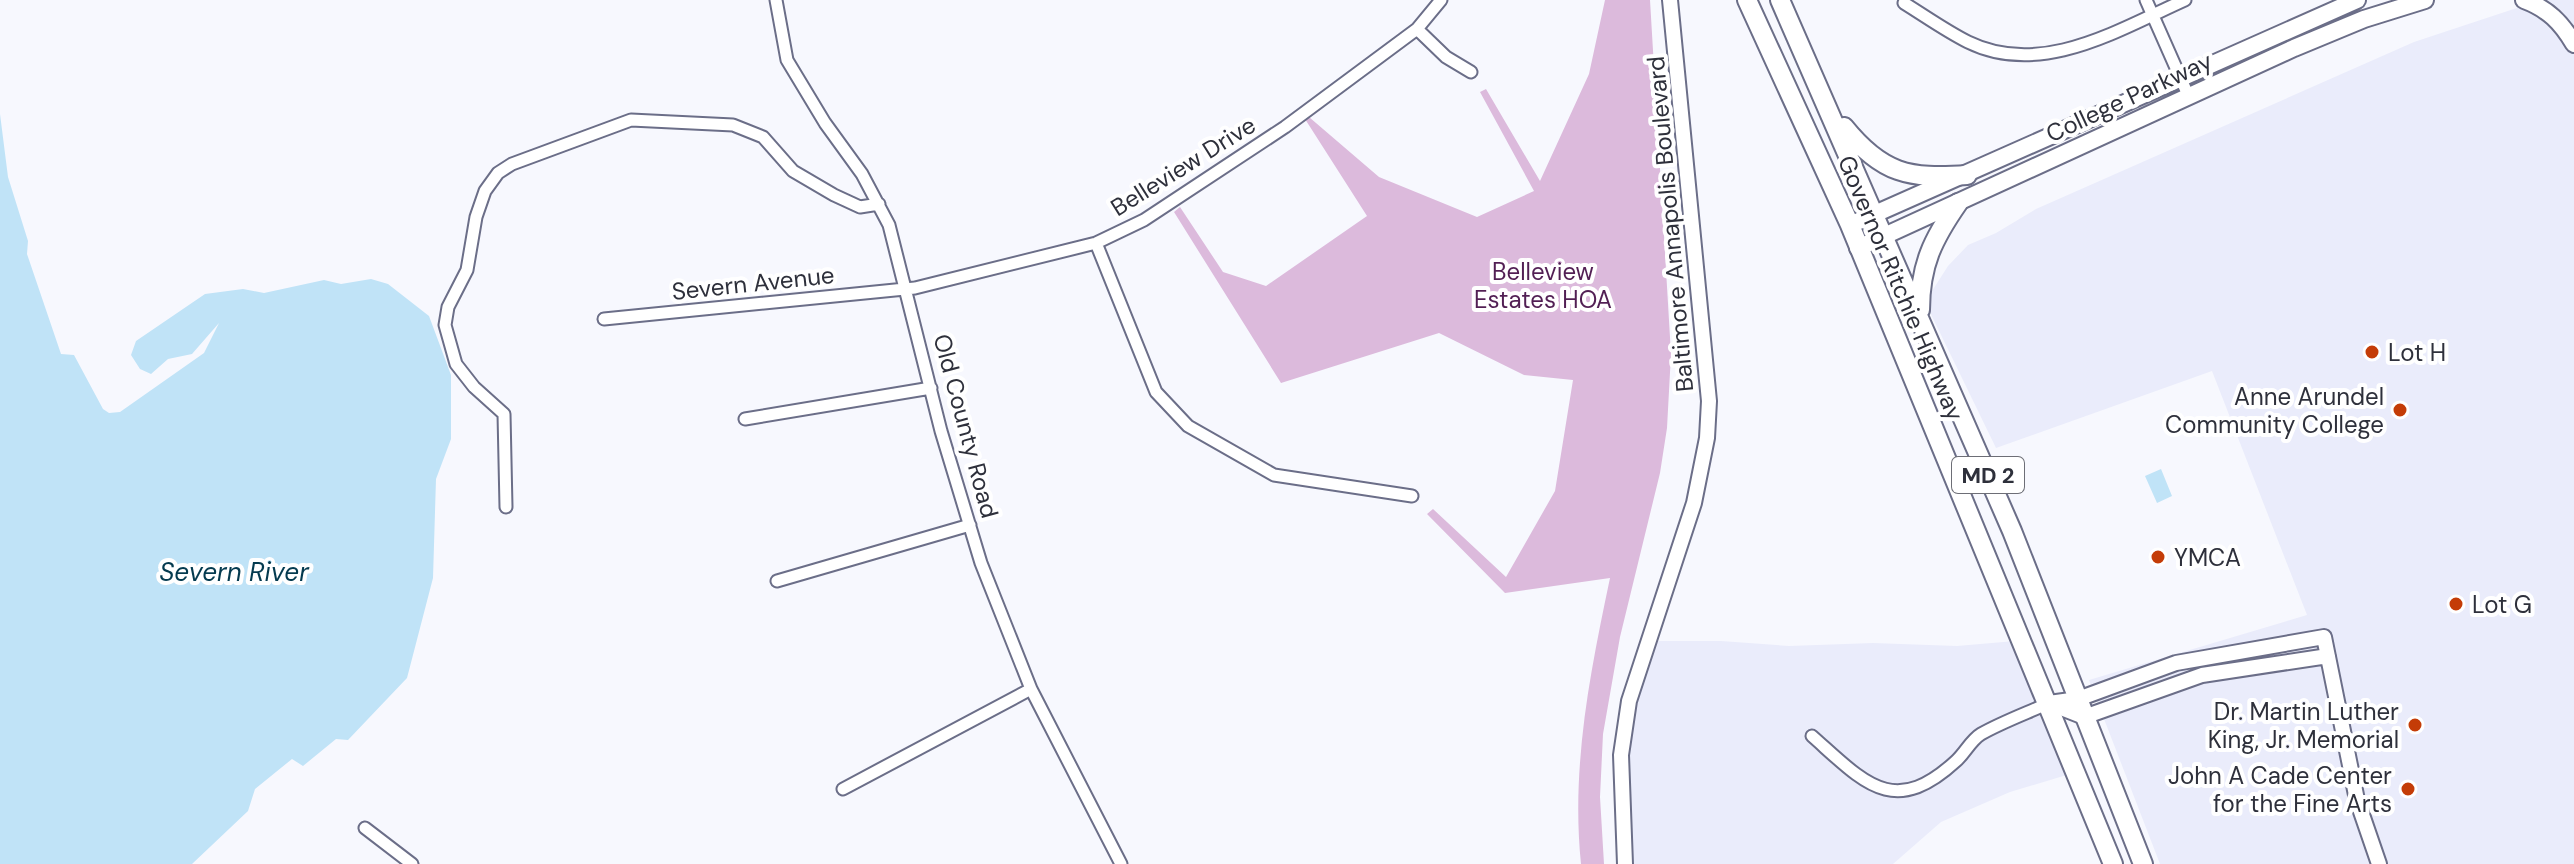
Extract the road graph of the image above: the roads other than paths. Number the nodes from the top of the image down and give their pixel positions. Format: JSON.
{"nodes":[{"id":1,"x":776,"y":0,"type":"edge"},
{"id":2,"x":1441,"y":0,"type":"edge"},
{"id":3,"x":1670,"y":0,"type":"edge"},
{"id":4,"x":1747,"y":0,"type":"edge"},
{"id":5,"x":1780,"y":0,"type":"edge"},
{"id":6,"x":2146,"y":0,"type":"edge"},
{"id":7,"x":2185,"y":0,"type":"edge"},
{"id":8,"x":2357,"y":0,"type":"edge"},
{"id":9,"x":2425,"y":0,"type":"edge"},
{"id":10,"x":2524,"y":0,"type":"edge"},
{"id":11,"x":1904,"y":3,"type":"dead end"},
{"id":12,"x":2153,"y":15,"type":"junction"},
{"id":13,"x":1417,"y":29,"type":"junction"},
{"id":14,"x":2574,"y":44,"type":"edge"},
{"id":15,"x":1471,"y":72,"type":"dead end"},
{"id":16,"x":2180,"y":77,"type":"junction"},
{"id":17,"x":2188,"y":95,"type":"junction"},
{"id":18,"x":1826,"y":103,"type":"junction"},
{"id":19,"x":1967,"y":175,"type":"junction"},
{"id":20,"x":1958,"y":203,"type":"junction"},
{"id":21,"x":879,"y":204,"type":"junction"},
{"id":22,"x":1876,"y":214,"type":"junction"},
{"id":23,"x":1850,"y":225,"type":"junction"},
{"id":24,"x":1886,"y":235,"type":"junction"},
{"id":25,"x":1096,"y":243,"type":"junction"},
{"id":26,"x":1858,"y":248,"type":"junction"},
{"id":27,"x":907,"y":287,"type":"junction"},
{"id":28,"x":1920,"y":317,"type":"junction"},
{"id":29,"x":604,"y":319,"type":"dead end"},
{"id":30,"x":931,"y":388,"type":"junction"},
{"id":31,"x":745,"y":419,"type":"dead end"},
{"id":32,"x":1412,"y":496,"type":"dead end"},
{"id":33,"x":506,"y":507,"type":"dead end"},
{"id":34,"x":970,"y":525,"type":"junction"},
{"id":35,"x":777,"y":581,"type":"dead end"},
{"id":36,"x":2328,"y":656,"type":"junction"},
{"id":37,"x":1031,"y":689,"type":"junction"},
{"id":38,"x":2049,"y":703,"type":"junction"},
{"id":39,"x":2081,"y":708,"type":"junction"},
{"id":40,"x":1812,"y":736,"type":"dead end"},
{"id":41,"x":843,"y":789,"type":"dead end"},
{"id":42,"x":365,"y":828,"type":"dead end"},
{"id":43,"x":412,"y":864,"type":"edge"},
{"id":44,"x":1121,"y":864,"type":"edge"},
{"id":45,"x":1625,"y":864,"type":"edge"},
{"id":46,"x":2113,"y":864,"type":"edge"},
{"id":47,"x":2143,"y":864,"type":"edge"},
{"id":48,"x":2379,"y":864,"type":"edge"}],
"edges":[{"from":1,"to":21,"type":"street","name":"Old County Road"},
{"from":2,"to":13,"type":"street","name":"Belleview Drive"},
{"from":3,"to":45,"type":"street","name":"Baltimore Annapolis Boulevard"},
{"from":4,"to":23,"type":"highway","name":"Governor Ritchie Highway","number":"MD 2"},
{"from":5,"to":18,"type":"highway","name":"Governor Ritchie Highway","number":"MD 2"},
{"from":6,"to":12,"type":"street"},
{"from":7,"to":12,"type":"street"},
{"from":8,"to":16,"type":"main road","name":"College Parkway"},
{"from":9,"to":17,"type":"main road","name":"College Parkway"},
{"from":10,"to":14,"type":"main road"},
{"from":11,"to":12,"type":"street"},
{"from":12,"to":16,"type":"street"},
{"from":13,"to":15,"type":"street"},
{"from":13,"to":25,"type":"street","name":"Belleview Drive"},
{"from":16,"to":17,"type":"street"},
{"from":16,"to":19,"type":"main road","name":"College Parkway"},
{"from":17,"to":20,"type":"main road","name":"College Parkway"},
{"from":18,"to":19,"type":"highway"},
{"from":18,"to":22,"type":"highway","name":"Governor Ritchie Highway","number":"MD 2"},
{"from":19,"to":22,"type":"main road","name":"College Parkway"},
{"from":20,"to":24,"type":"main road","name":"College Parkway"},
{"from":20,"to":28,"type":"highway"},
{"from":21,"to":27,"type":"street","name":"Old County Road"},
{"from":21,"to":33,"type":"street"},
{"from":22,"to":23,"type":"main road","name":"College Parkway"},
{"from":22,"to":24,"type":"highway","name":"Governor Ritchie Highway","number":"MD 2"},
{"from":23,"to":26,"type":"highway","name":"Governor Ritchie Highway","number":"MD 2"},
{"from":24,"to":26,"type":"main road","name":"College Parkway"},
{"from":24,"to":28,"type":"highway","name":"Governor Ritchie Highway","number":"MD 2"},
{"from":25,"to":27,"type":"street","name":"Belleview Drive"},
{"from":25,"to":32,"type":"street"},
{"from":26,"to":38,"type":"highway","name":"Governor Ritchie Highway","number":"MD 2"},
{"from":27,"to":29,"type":"street","name":"Severn Avenue"},
{"from":27,"to":30,"type":"street","name":"Old County Road"},
{"from":28,"to":39,"type":"highway","name":"Governor Ritchie Highway","number":"MD 2"},
{"from":30,"to":31,"type":"street"},
{"from":30,"to":34,"type":"street","name":"Old County Road"},
{"from":34,"to":35,"type":"street"},
{"from":34,"to":37,"type":"street","name":"Old County Road"},
{"from":36,"to":39,"type":"street"},
{"from":36,"to":39,"type":"street"},
{"from":36,"to":48,"type":"street"},
{"from":37,"to":41,"type":"street"},
{"from":37,"to":44,"type":"street","name":"Old County Road"},
{"from":38,"to":39,"type":"street"},
{"from":38,"to":40,"type":"street"},
{"from":38,"to":46,"type":"highway","name":"Governor Ritchie Highway","number":"MD 2"},
{"from":39,"to":47,"type":"highway","name":"Governor Ritchie Highway","number":"MD 2"},
{"from":42,"to":43,"type":"street"}]}
